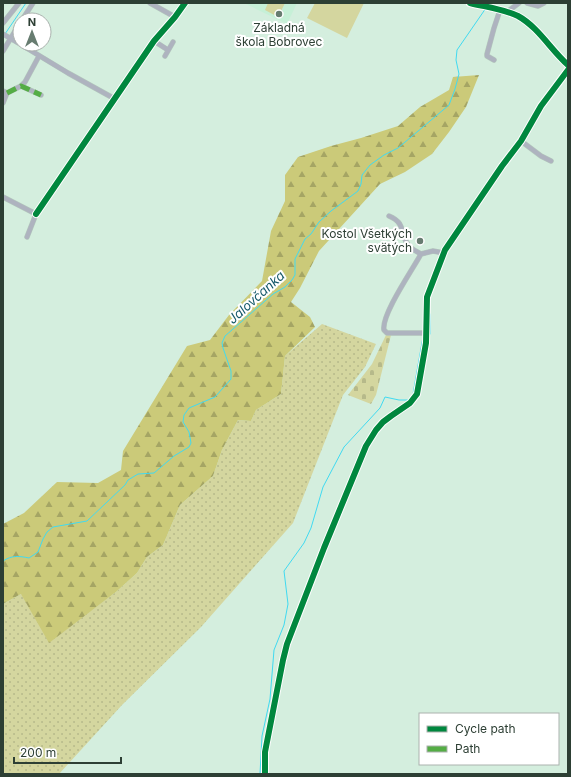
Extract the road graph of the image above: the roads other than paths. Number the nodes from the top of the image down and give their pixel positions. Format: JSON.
{"nodes":[{"id":1,"x":19,"y":3,"type":"edge"},
{"id":2,"x":33,"y":3,"type":"edge"},
{"id":3,"x":150,"y":3,"type":"edge"},
{"id":4,"x":184,"y":3,"type":"edge"},
{"id":5,"x":470,"y":3,"type":"edge"},
{"id":6,"x":519,"y":3,"type":"edge"},
{"id":7,"x":527,"y":3,"type":"edge"},
{"id":8,"x":544,"y":3,"type":"edge"},
{"id":9,"x":500,"y":10,"type":"junction"},
{"id":10,"x":27,"y":12,"type":"edge"},
{"id":11,"x":507,"y":12,"type":"junction"},
{"id":12,"x":175,"y":17,"type":"junction"},
{"id":13,"x":3,"y":23,"type":"edge"},
{"id":14,"x":7,"y":36,"type":"edge"},
{"id":15,"x":154,"y":41,"type":"junction"},
{"id":16,"x":173,"y":42,"type":"dead end"},
{"id":17,"x":3,"y":50,"type":"edge"},
{"id":18,"x":168,"y":50,"type":"junction"},
{"id":19,"x":33,"y":52,"type":"edge"},
{"id":20,"x":39,"y":56,"type":"junction"},
{"id":21,"x":165,"y":56,"type":"dead end"},
{"id":22,"x":494,"y":60,"type":"dead end"},
{"id":23,"x":568,"y":65,"type":"edge"},
{"id":24,"x":568,"y":70,"type":"edge"},
{"id":25,"x":21,"y":86,"type":"junction"},
{"id":26,"x":5,"y":92,"type":"edge"},
{"id":27,"x":41,"y":96,"type":"dead end"},
{"id":28,"x":116,"y":99,"type":"junction"},
{"id":29,"x":3,"y":103,"type":"edge"},
{"id":30,"x":521,"y":141,"type":"junction"},
{"id":31,"x":551,"y":162,"type":"dead end"},
{"id":32,"x":3,"y":197,"type":"edge"},
{"id":33,"x":36,"y":214,"type":"junction"},
{"id":34,"x":389,"y":216,"type":"dead end"},
{"id":35,"x":27,"y":237,"type":"dead end"},
{"id":36,"x":444,"y":253,"type":"junction"},
{"id":37,"x":421,"y":254,"type":"junction"},
{"id":38,"x":426,"y":333,"type":"junction"},
{"id":39,"x":265,"y":774,"type":"edge"}],
"edges":[{"from":1,"to":13,"type":"street"},
{"from":2,"to":10,"type":"street"},
{"from":3,"to":12,"type":"street"},
{"from":4,"to":12,"type":"street"},
{"from":5,"to":9,"type":"street"},
{"from":6,"to":11,"type":"street"},
{"from":7,"to":8,"type":"street"},
{"from":9,"to":11,"type":"street"},
{"from":9,"to":22,"type":"street"},
{"from":11,"to":23,"type":"street"},
{"from":12,"to":15,"type":"street"},
{"from":14,"to":17,"type":"street"},
{"from":15,"to":18,"type":"street"},
{"from":15,"to":28,"type":"street"},
{"from":16,"to":18,"type":"street"},
{"from":18,"to":21,"type":"street"},
{"from":19,"to":20,"type":"street"},
{"from":20,"to":25,"type":"street"},
{"from":20,"to":28,"type":"street"},
{"from":24,"to":30,"type":"street"},
{"from":25,"to":26,"type":"street"},
{"from":25,"to":27,"type":"street"},
{"from":26,"to":29,"type":"street"},
{"from":28,"to":33,"type":"street"},
{"from":30,"to":31,"type":"street"},
{"from":30,"to":36,"type":"street"},
{"from":32,"to":33,"type":"street"},
{"from":33,"to":35,"type":"street"},
{"from":34,"to":37,"type":"street"},
{"from":36,"to":37,"type":"street"},
{"from":36,"to":38,"type":"street"},
{"from":37,"to":38,"type":"street"},
{"from":38,"to":39,"type":"street"}]}
